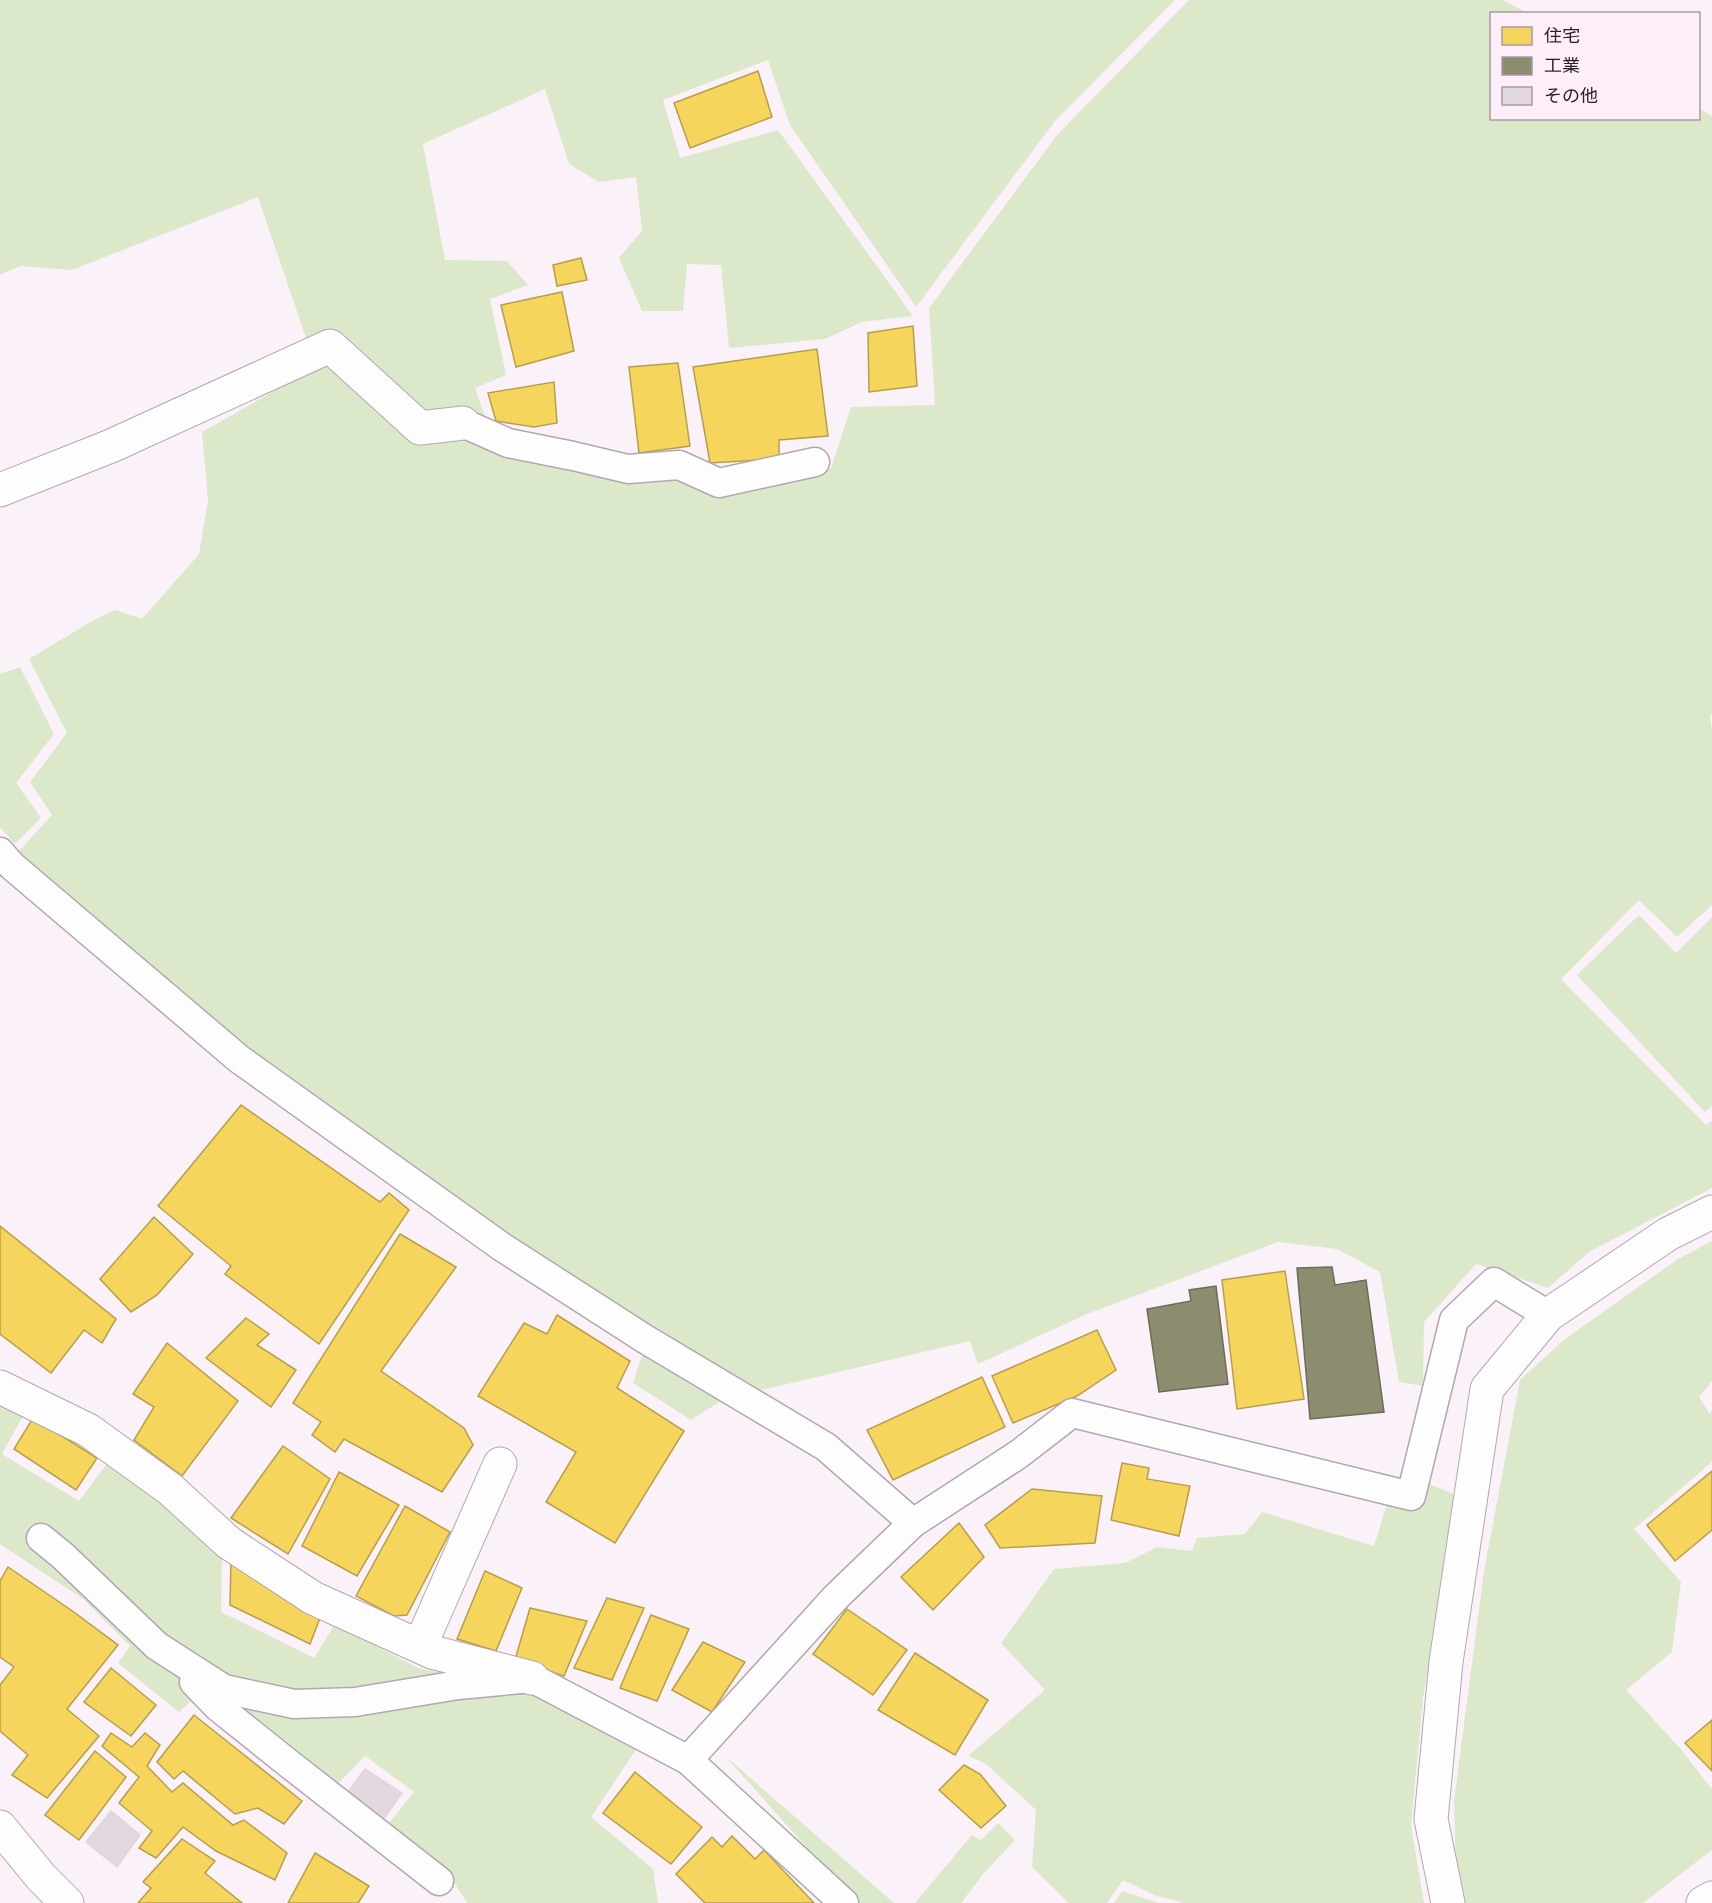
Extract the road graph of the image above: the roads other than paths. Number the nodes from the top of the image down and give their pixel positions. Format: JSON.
{"nodes":[{"id":1,"x":463,"y":423,"type":"joint"},
{"id":2,"x":814,"y":462,"type":"dead end"},
{"id":3,"x":0,"y":490,"type":"edge"},
{"id":4,"x":0,"y":852,"type":"edge"},
{"id":5,"x":1712,"y":1212,"type":"edge"},
{"id":6,"x":1548,"y":1315,"type":"junction"},
{"id":7,"x":0,"y":1387,"type":"edge"},
{"id":8,"x":500,"y":1464,"type":"dead end"},
{"id":9,"x":913,"y":1523,"type":"junction"},
{"id":10,"x":41,"y":1538,"type":"dead end"},
{"id":11,"x":157,"y":1646,"type":"junction"},
{"id":12,"x":420,"y":1646,"type":"junction"},
{"id":13,"x":532,"y":1678,"type":"junction"},
{"id":14,"x":688,"y":1760,"type":"junction"},
{"id":15,"x":0,"y":1827,"type":"edge"},
{"id":16,"x":440,"y":1881,"type":"dead end"},
{"id":17,"x":1712,"y":1898,"type":"edge"},
{"id":18,"x":67,"y":1903,"type":"edge"},
{"id":19,"x":844,"y":1903,"type":"edge"},
{"id":20,"x":1448,"y":1903,"type":"edge"},
{"id":21,"x":1703,"y":1903,"type":"edge"}],
"edges":[{"from":1,"to":2,"type":"lane"},
{"from":1,"to":3,"type":"main road"},
{"from":4,"to":9,"type":"lane"},
{"from":5,"to":6,"type":"main road"},
{"from":6,"to":9,"type":"lane"},
{"from":6,"to":20,"type":"main road"},
{"from":7,"to":12,"type":"main road"},
{"from":8,"to":12,"type":"main road"},
{"from":9,"to":14,"type":"lane"},
{"from":10,"to":11,"type":"lane"},
{"from":11,"to":13,"type":"lane"},
{"from":11,"to":16,"type":"lane"},
{"from":12,"to":13,"type":"main road"},
{"from":13,"to":14,"type":"lane"},
{"from":14,"to":19,"type":"lane"},
{"from":15,"to":18,"type":"main road"},
{"from":17,"to":21,"type":"main road"}]}
